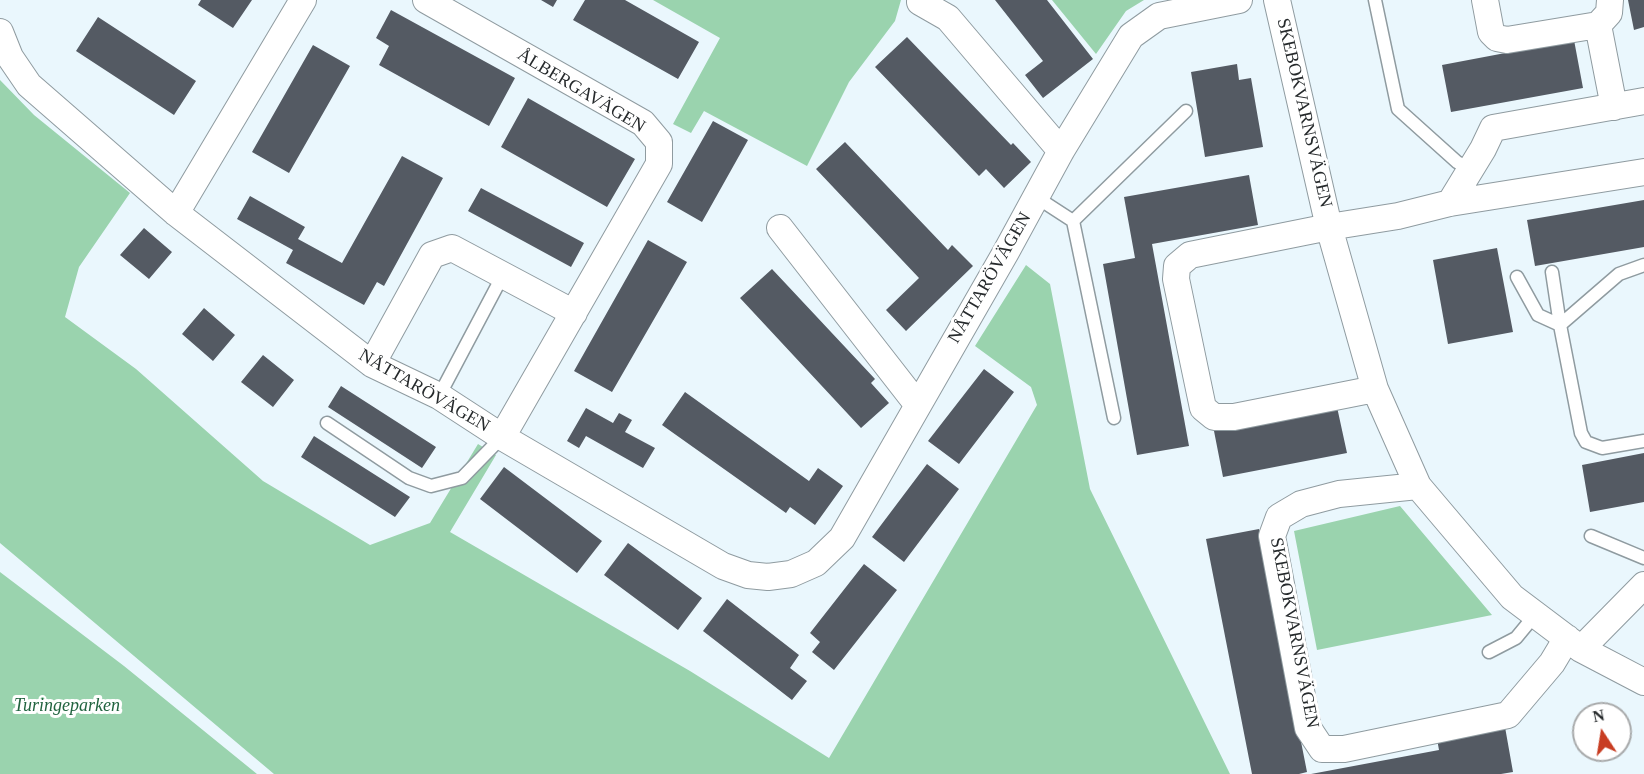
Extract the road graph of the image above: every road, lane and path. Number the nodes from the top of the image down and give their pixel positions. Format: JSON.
{"nodes":[{"id":1,"x":303,"y":0,"type":"edge"},
{"id":2,"x":426,"y":0,"type":"edge"},
{"id":3,"x":1239,"y":0,"type":"edge"},
{"id":4,"x":1278,"y":0,"type":"edge"},
{"id":5,"x":1375,"y":0,"type":"edge"},
{"id":6,"x":1485,"y":0,"type":"edge"},
{"id":7,"x":1610,"y":0,"type":"edge"},
{"id":8,"x":920,"y":2,"type":"dead end"},
{"id":9,"x":1598,"y":26,"type":"junction"},
{"id":10,"x":0,"y":32,"type":"edge"},
{"id":11,"x":1644,"y":101,"type":"edge"},
{"id":12,"x":1614,"y":107,"type":"junction"},
{"id":13,"x":1186,"y":111,"type":"dead end"},
{"id":14,"x":1061,"y":151,"type":"junction"},
{"id":15,"x":1471,"y":170,"type":"junction"},
{"id":16,"x":1644,"y":172,"type":"edge"},
{"id":17,"x":1036,"y":196,"type":"junction"},
{"id":18,"x":1450,"y":203,"type":"junction"},
{"id":19,"x":176,"y":213,"type":"junction"},
{"id":20,"x":1073,"y":221,"type":"junction"},
{"id":21,"x":1329,"y":227,"type":"junction"},
{"id":22,"x":780,"y":228,"type":"dead end"},
{"id":23,"x":1644,"y":265,"type":"edge"},
{"id":24,"x":1552,"y":272,"type":"dead end"},
{"id":25,"x":503,"y":275,"type":"junction"},
{"id":26,"x":1517,"y":276,"type":"dead end"},
{"id":27,"x":574,"y":313,"type":"junction"},
{"id":28,"x":1560,"y":325,"type":"junction"},
{"id":29,"x":372,"y":364,"type":"junction"},
{"id":30,"x":1375,"y":389,"type":"junction"},
{"id":31,"x":439,"y":396,"type":"junction"},
{"id":32,"x":917,"y":404,"type":"junction"},
{"id":33,"x":1114,"y":418,"type":"dead end"},
{"id":34,"x":327,"y":423,"type":"dead end"},
{"id":35,"x":502,"y":437,"type":"junction"},
{"id":36,"x":1644,"y":441,"type":"edge"},
{"id":37,"x":1418,"y":486,"type":"junction"},
{"id":38,"x":1592,"y":536,"type":"dead end"},
{"id":39,"x":1644,"y":558,"type":"edge"},
{"id":40,"x":1644,"y":585,"type":"edge"},
{"id":41,"x":1535,"y":615,"type":"junction"},
{"id":42,"x":1574,"y":643,"type":"junction"},
{"id":43,"x":1489,"y":652,"type":"dead end"},
{"id":44,"x":1644,"y":682,"type":"edge"}],
"edges":[{"from":1,"to":19,"type":"street"},
{"from":2,"to":27,"type":"street","name":"ÅLBERGAVÄGEN"},
{"from":3,"to":14,"type":"street","name":"NÅTTARÖVÄGEN"},
{"from":4,"to":21,"type":"street","name":"SKEBOKVARNSVÄGEN"},
{"from":5,"to":15,"type":"lane"},
{"from":6,"to":9,"type":"street"},
{"from":7,"to":9,"type":"street"},
{"from":8,"to":14,"type":"street"},
{"from":9,"to":12,"type":"street"},
{"from":10,"to":19,"type":"street","name":"NÅTTARÖVÄGEN"},
{"from":11,"to":12,"type":"street"},
{"from":12,"to":15,"type":"street"},
{"from":13,"to":20,"type":"lane"},
{"from":14,"to":17,"type":"street","name":"NÅTTARÖVÄGEN"},
{"from":15,"to":18,"type":"street"},
{"from":16,"to":18,"type":"street","name":"SKEBOKVARNSVÄGEN"},
{"from":17,"to":20,"type":"lane"},
{"from":17,"to":32,"type":"street","name":"NÅTTARÖVÄGEN"},
{"from":18,"to":21,"type":"street","name":"SKEBOKVARNSVÄGEN"},
{"from":19,"to":29,"type":"street","name":"NÅTTARÖVÄGEN"},
{"from":20,"to":33,"type":"lane"},
{"from":21,"to":30,"type":"street","name":"SKEBOKVARNSVÄGEN"},
{"from":21,"to":30,"type":"street","name":"SKEBOKVARNSVÄGEN"},
{"from":22,"to":32,"type":"street"},
{"from":23,"to":28,"type":"lane"},
{"from":24,"to":28,"type":"lane"},
{"from":25,"to":27,"type":"street"},
{"from":25,"to":29,"type":"street"},
{"from":25,"to":31,"type":"lane"},
{"from":26,"to":28,"type":"lane"},
{"from":27,"to":35,"type":"street","name":"ÅLBERGAVÄGEN"},
{"from":28,"to":36,"type":"lane"},
{"from":29,"to":31,"type":"street","name":"NÅTTARÖVÄGEN"},
{"from":30,"to":37,"type":"street","name":"SKEBOKVARNSVÄGEN"},
{"from":31,"to":35,"type":"street","name":"NÅTTARÖVÄGEN"},
{"from":32,"to":35,"type":"street","name":"NÅTTARÖVÄGEN"},
{"from":34,"to":35,"type":"lane"},
{"from":37,"to":41,"type":"street","name":"SKEBOKVARNSVÄGEN"},
{"from":37,"to":42,"type":"street","name":"SKEBOKVARNSVÄGEN"},
{"from":38,"to":39,"type":"lane"},
{"from":40,"to":42,"type":"street","name":"SKEBOKVARNSVÄGEN"},
{"from":41,"to":42,"type":"street","name":"SKEBOKVARNSVÄGEN"},
{"from":41,"to":43,"type":"lane"},
{"from":42,"to":44,"type":"street","name":"SKEBOKVARNSVÄGEN"}]}
